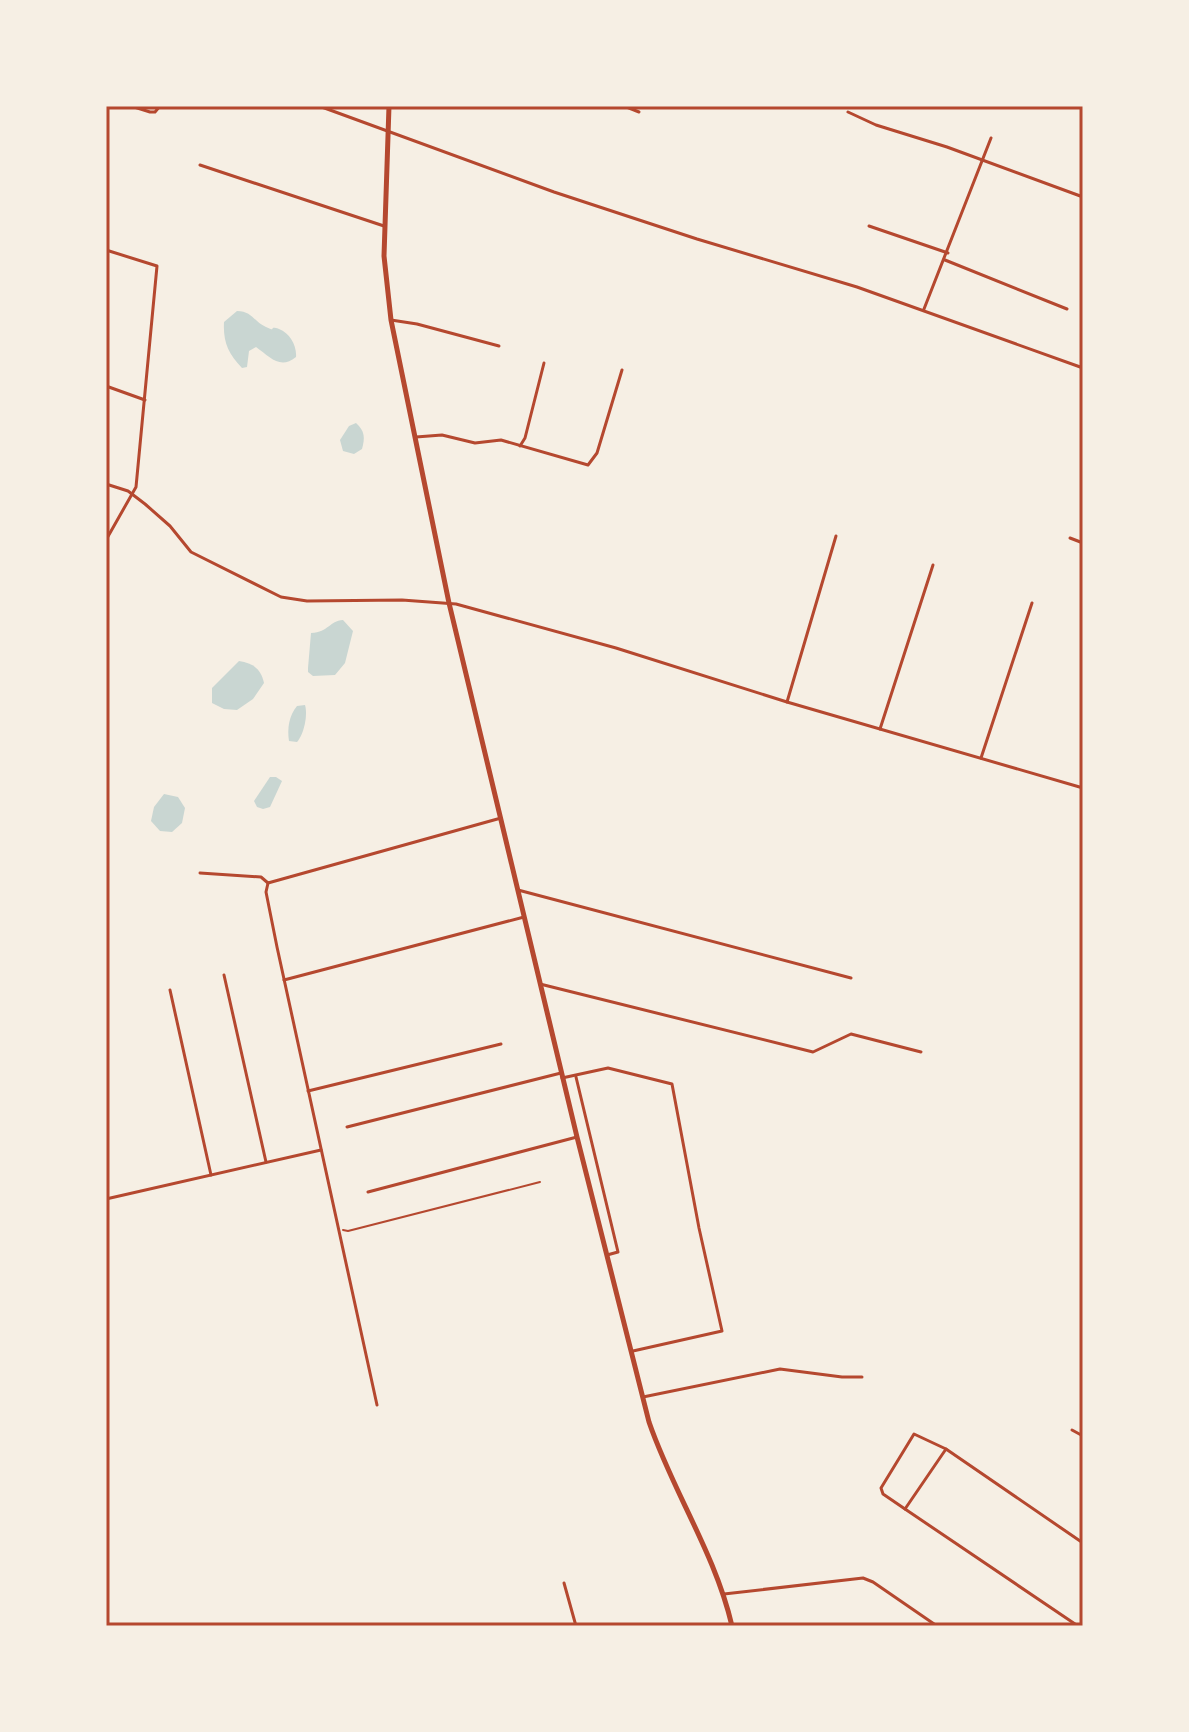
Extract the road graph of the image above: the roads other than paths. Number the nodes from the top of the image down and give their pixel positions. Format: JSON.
{"nodes":[{"id":1,"x":131,"y":106,"type":"edge"},
{"id":2,"x":319,"y":106,"type":"edge"},
{"id":3,"x":389,"y":106,"type":"edge"},
{"id":4,"x":624,"y":106,"type":"edge"},
{"id":5,"x":160,"y":107,"type":"edge"},
{"id":6,"x":639,"y":112,"type":"dead end"},
{"id":7,"x":848,"y":112,"type":"dead end"},
{"id":8,"x":388,"y":131,"type":"junction"},
{"id":9,"x":991,"y":138,"type":"dead end"},
{"id":10,"x":982,"y":159,"type":"junction"},
{"id":11,"x":200,"y":165,"type":"dead end"},
{"id":12,"x":1083,"y":197,"type":"edge"},
{"id":13,"x":384,"y":226,"type":"junction"},
{"id":14,"x":869,"y":226,"type":"dead end"},
{"id":15,"x":106,"y":250,"type":"edge"},
{"id":16,"x":948,"y":253,"type":"junction"},
{"id":17,"x":945,"y":260,"type":"junction"},
{"id":18,"x":924,"y":309,"type":"junction"},
{"id":19,"x":1067,"y":309,"type":"dead end"},
{"id":20,"x":391,"y":320,"type":"junction"},
{"id":21,"x":499,"y":346,"type":"dead end"},
{"id":22,"x":544,"y":363,"type":"dead end"},
{"id":23,"x":1083,"y":368,"type":"edge"},
{"id":24,"x":622,"y":370,"type":"dead end"},
{"id":25,"x":106,"y":386,"type":"edge"},
{"id":26,"x":145,"y":400,"type":"junction"},
{"id":27,"x":416,"y":437,"type":"junction"},
{"id":28,"x":520,"y":446,"type":"junction"},
{"id":29,"x":106,"y":484,"type":"edge"},
{"id":30,"x":132,"y":495,"type":"junction"},
{"id":31,"x":836,"y":536,"type":"dead end"},
{"id":32,"x":1070,"y":538,"type":"dead end"},
{"id":33,"x":106,"y":540,"type":"edge"},
{"id":34,"x":1083,"y":543,"type":"edge"},
{"id":35,"x":933,"y":565,"type":"dead end"},
{"id":36,"x":449,"y":603,"type":"junction"},
{"id":37,"x":1032,"y":603,"type":"dead end"},
{"id":38,"x":787,"y":702,"type":"junction"},
{"id":39,"x":880,"y":729,"type":"junction"},
{"id":40,"x":981,"y":758,"type":"junction"},
{"id":41,"x":1083,"y":788,"type":"edge"},
{"id":42,"x":501,"y":818,"type":"junction"},
{"id":43,"x":200,"y":873,"type":"dead end"},
{"id":44,"x":268,"y":883,"type":"junction"},
{"id":45,"x":518,"y":890,"type":"junction"},
{"id":46,"x":524,"y":917,"type":"junction"},
{"id":47,"x":224,"y":975,"type":"dead end"},
{"id":48,"x":851,"y":978,"type":"dead end"},
{"id":49,"x":284,"y":980,"type":"junction"},
{"id":50,"x":540,"y":984,"type":"junction"},
{"id":51,"x":170,"y":990,"type":"dead end"},
{"id":52,"x":501,"y":1044,"type":"dead end"},
{"id":53,"x":921,"y":1052,"type":"dead end"},
{"id":54,"x":562,"y":1075,"type":"junction"},
{"id":55,"x":575,"y":1075,"type":"junction"},
{"id":56,"x":308,"y":1091,"type":"junction"},
{"id":57,"x":347,"y":1127,"type":"dead end"},
{"id":58,"x":577,"y":1137,"type":"junction"},
{"id":59,"x":321,"y":1150,"type":"junction"},
{"id":60,"x":266,"y":1162,"type":"junction"},
{"id":61,"x":211,"y":1175,"type":"junction"},
{"id":62,"x":368,"y":1192,"type":"dead end"},
{"id":63,"x":106,"y":1199,"type":"edge"},
{"id":64,"x":607,"y":1255,"type":"junction"},
{"id":65,"x":631,"y":1352,"type":"junction"},
{"id":66,"x":862,"y":1377,"type":"dead end"},
{"id":67,"x":643,"y":1397,"type":"junction"},
{"id":68,"x":377,"y":1405,"type":"dead end"},
{"id":69,"x":1072,"y":1430,"type":"dead end"},
{"id":70,"x":1083,"y":1436,"type":"edge"},
{"id":71,"x":946,"y":1449,"type":"junction"},
{"id":72,"x":905,"y":1509,"type":"junction"},
{"id":73,"x":1083,"y":1543,"type":"edge"},
{"id":74,"x":564,"y":1583,"type":"dead end"},
{"id":75,"x":723,"y":1594,"type":"junction"},
{"id":76,"x":576,"y":1626,"type":"edge"},
{"id":77,"x":732,"y":1626,"type":"edge"},
{"id":78,"x":937,"y":1626,"type":"edge"},
{"id":79,"x":1078,"y":1626,"type":"edge"}],
"edges":[{"from":1,"to":5,"type":"street"},
{"from":2,"to":8,"type":"street"},
{"from":3,"to":8,"type":"main road"},
{"from":4,"to":6,"type":"street"},
{"from":7,"to":10,"type":"street"},
{"from":8,"to":13,"type":"main road"},
{"from":8,"to":18,"type":"street"},
{"from":9,"to":10,"type":"street"},
{"from":10,"to":12,"type":"street"},
{"from":10,"to":16,"type":"street"},
{"from":11,"to":13,"type":"street"},
{"from":13,"to":20,"type":"main road"},
{"from":14,"to":16,"type":"street"},
{"from":15,"to":26,"type":"street"},
{"from":16,"to":17,"type":"street"},
{"from":17,"to":18,"type":"street"},
{"from":17,"to":19,"type":"street"},
{"from":18,"to":23,"type":"street"},
{"from":20,"to":21,"type":"street"},
{"from":20,"to":27,"type":"main road"},
{"from":22,"to":28,"type":"street"},
{"from":24,"to":28,"type":"street"},
{"from":25,"to":26,"type":"street"},
{"from":26,"to":30,"type":"street"},
{"from":27,"to":28,"type":"street"},
{"from":27,"to":36,"type":"main road"},
{"from":29,"to":30,"type":"street"},
{"from":30,"to":33,"type":"street"},
{"from":30,"to":36,"type":"street"},
{"from":31,"to":38,"type":"street"},
{"from":32,"to":34,"type":"street"},
{"from":35,"to":39,"type":"street"},
{"from":36,"to":38,"type":"street"},
{"from":36,"to":42,"type":"main road"},
{"from":37,"to":40,"type":"street"},
{"from":38,"to":39,"type":"street"},
{"from":39,"to":40,"type":"street"},
{"from":40,"to":41,"type":"street"},
{"from":42,"to":44,"type":"street"},
{"from":42,"to":45,"type":"main road"},
{"from":43,"to":44,"type":"street"},
{"from":44,"to":49,"type":"street"},
{"from":45,"to":46,"type":"main road"},
{"from":45,"to":48,"type":"street"},
{"from":46,"to":49,"type":"street"},
{"from":46,"to":50,"type":"main road"},
{"from":47,"to":60,"type":"street"},
{"from":49,"to":56,"type":"street"},
{"from":50,"to":53,"type":"street"},
{"from":50,"to":54,"type":"main road"},
{"from":51,"to":61,"type":"street"},
{"from":52,"to":56,"type":"street"},
{"from":54,"to":55,"type":"street"},
{"from":54,"to":57,"type":"street"},
{"from":54,"to":58,"type":"main road"},
{"from":55,"to":64,"type":"street"},
{"from":55,"to":65,"type":"street"},
{"from":56,"to":59,"type":"street"},
{"from":58,"to":62,"type":"street"},
{"from":58,"to":64,"type":"main road"},
{"from":59,"to":60,"type":"street"},
{"from":59,"to":68,"type":"street"},
{"from":60,"to":61,"type":"street"},
{"from":61,"to":63,"type":"street"},
{"from":64,"to":65,"type":"main road"},
{"from":65,"to":67,"type":"main road"},
{"from":66,"to":67,"type":"street"},
{"from":67,"to":75,"type":"main road"},
{"from":69,"to":70,"type":"street"},
{"from":71,"to":72,"type":"street"},
{"from":71,"to":72,"type":"street"},
{"from":71,"to":73,"type":"street"},
{"from":72,"to":79,"type":"street"},
{"from":74,"to":76,"type":"street"},
{"from":75,"to":77,"type":"main road"},
{"from":75,"to":78,"type":"street"}]}
